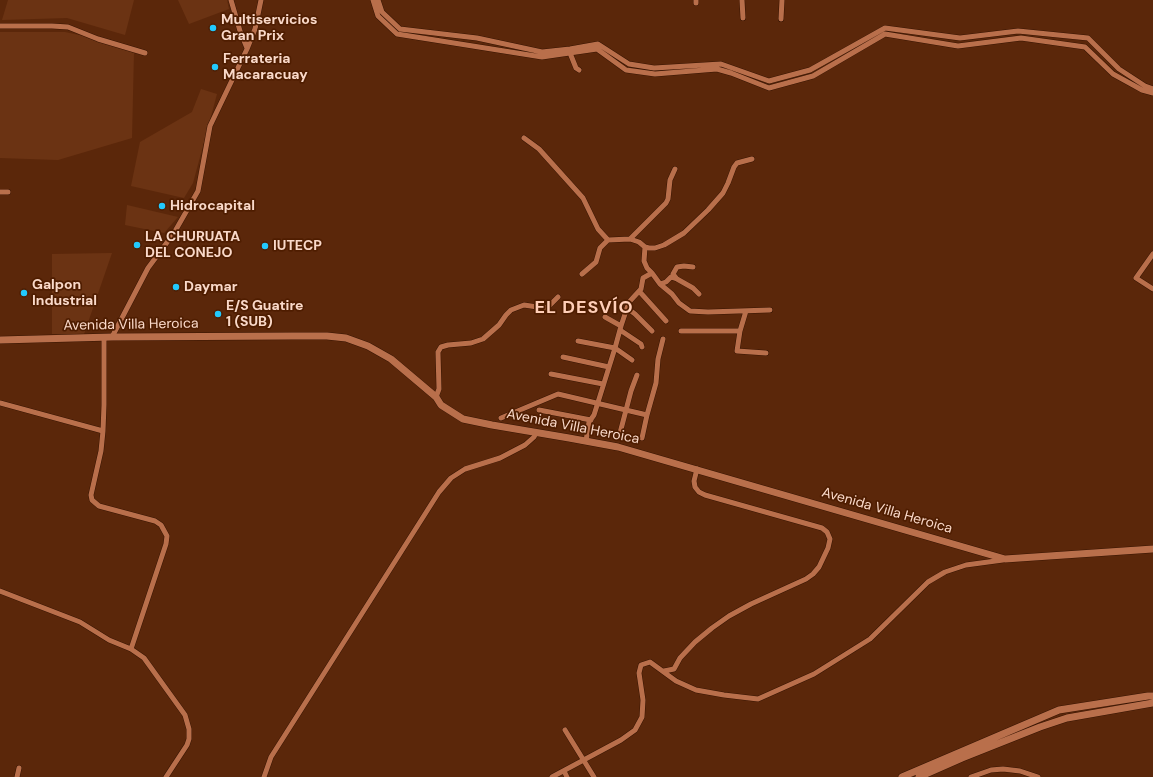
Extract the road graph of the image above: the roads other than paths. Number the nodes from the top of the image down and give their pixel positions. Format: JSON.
{"nodes":[{"id":1,"x":231,"y":0,"type":"edge"},
{"id":2,"x":262,"y":0,"type":"edge"},
{"id":3,"x":373,"y":0,"type":"edge"},
{"id":4,"x":378,"y":0,"type":"edge"},
{"id":5,"x":742,"y":0,"type":"edge"},
{"id":6,"x":782,"y":0,"type":"edge"},
{"id":7,"x":744,"y":18,"type":"dead end"},
{"id":8,"x":781,"y":20,"type":"dead end"},
{"id":9,"x":0,"y":26,"type":"edge"},
{"id":10,"x":247,"y":49,"type":"junction"},
{"id":11,"x":570,"y":53,"type":"junction"},
{"id":12,"x":145,"y":54,"type":"dead end"},
{"id":13,"x":579,"y":70,"type":"dead end"},
{"id":14,"x":1153,"y":89,"type":"edge"},
{"id":15,"x":1153,"y":93,"type":"edge"},
{"id":16,"x":524,"y":138,"type":"dead end"},
{"id":17,"x":752,"y":159,"type":"dead end"},
{"id":18,"x":675,"y":168,"type":"dead end"},
{"id":19,"x":0,"y":192,"type":"edge"},
{"id":20,"x":8,"y":192,"type":"dead end"},
{"id":21,"x":630,"y":239,"type":"junction"},
{"id":22,"x":608,"y":240,"type":"junction"},
{"id":23,"x":645,"y":247,"type":"junction"},
{"id":24,"x":1153,"y":254,"type":"edge"},
{"id":25,"x":693,"y":267,"type":"dead end"},
{"id":26,"x":652,"y":273,"type":"junction"},
{"id":27,"x":582,"y":274,"type":"dead end"},
{"id":28,"x":677,"y":279,"type":"junction"},
{"id":29,"x":660,"y":284,"type":"junction"},
{"id":30,"x":1153,"y":289,"type":"edge"},
{"id":31,"x":639,"y":290,"type":"junction"},
{"id":32,"x":699,"y":294,"type":"dead end"},
{"id":33,"x":558,"y":297,"type":"dead end"},
{"id":34,"x":627,"y":308,"type":"junction"},
{"id":35,"x":770,"y":310,"type":"dead end"},
{"id":36,"x":746,"y":311,"type":"junction"},
{"id":37,"x":605,"y":317,"type":"dead end"},
{"id":38,"x":666,"y":321,"type":"dead end"},
{"id":39,"x":620,"y":328,"type":"junction"},
{"id":40,"x":652,"y":331,"type":"dead end"},
{"id":41,"x":681,"y":331,"type":"dead end"},
{"id":42,"x":740,"y":331,"type":"junction"},
{"id":43,"x":108,"y":338,"type":"junction"},
{"id":44,"x":663,"y":338,"type":"dead end"},
{"id":45,"x":0,"y":340,"type":"edge"},
{"id":46,"x":578,"y":341,"type":"dead end"},
{"id":47,"x":642,"y":347,"type":"dead end"},
{"id":48,"x":615,"y":348,"type":"junction"},
{"id":49,"x":766,"y":353,"type":"dead end"},
{"id":50,"x":563,"y":357,"type":"dead end"},
{"id":51,"x":632,"y":360,"type":"dead end"},
{"id":52,"x":609,"y":367,"type":"junction"},
{"id":53,"x":552,"y":374,"type":"dead end"},
{"id":54,"x":637,"y":375,"type":"dead end"},
{"id":55,"x":603,"y":384,"type":"junction"},
{"id":56,"x":436,"y":398,"type":"junction"},
{"id":57,"x":0,"y":403,"type":"edge"},
{"id":58,"x":597,"y":403,"type":"junction"},
{"id":59,"x":539,"y":410,"type":"dead end"},
{"id":60,"x":626,"y":410,"type":"junction"},
{"id":61,"x":646,"y":415,"type":"junction"},
{"id":62,"x":501,"y":418,"type":"dead end"},
{"id":63,"x":591,"y":420,"type":"junction"},
{"id":64,"x":103,"y":431,"type":"junction"},
{"id":65,"x":536,"y":433,"type":"junction"},
{"id":66,"x":620,"y":433,"type":"dead end"},
{"id":67,"x":642,"y":438,"type":"dead end"},
{"id":68,"x":586,"y":441,"type":"junction"},
{"id":69,"x":697,"y":470,"type":"junction"},
{"id":70,"x":1153,"y":549,"type":"edge"},
{"id":71,"x":1005,"y":559,"type":"junction"},
{"id":72,"x":0,"y":591,"type":"edge"},
{"id":73,"x":131,"y":649,"type":"junction"},
{"id":74,"x":664,"y":671,"type":"junction"},
{"id":75,"x":1153,"y":696,"type":"edge"},
{"id":76,"x":1153,"y":703,"type":"edge"},
{"id":77,"x":565,"y":730,"type":"dead end"},
{"id":78,"x":584,"y":760,"type":"junction"},
{"id":79,"x":19,"y":768,"type":"dead end"},
{"id":80,"x":564,"y":771,"type":"junction"},
{"id":81,"x":934,"y":774,"type":"edge"},
{"id":82,"x":17,"y":777,"type":"edge"},
{"id":83,"x":166,"y":777,"type":"edge"},
{"id":84,"x":264,"y":777,"type":"edge"},
{"id":85,"x":552,"y":777,"type":"edge"},
{"id":86,"x":567,"y":777,"type":"edge"},
{"id":87,"x":594,"y":777,"type":"edge"},
{"id":88,"x":902,"y":777,"type":"edge"},
{"id":89,"x":919,"y":777,"type":"edge"},
{"id":90,"x":971,"y":777,"type":"edge"},
{"id":91,"x":1038,"y":777,"type":"edge"}],
"edges":[{"from":1,"to":10,"type":"street"},
{"from":2,"to":10,"type":"street"},
{"from":3,"to":11,"type":"street"},
{"from":4,"to":14,"type":"street"},
{"from":5,"to":7,"type":"street"},
{"from":6,"to":8,"type":"street"},
{"from":9,"to":12,"type":"street"},
{"from":10,"to":43,"type":"street"},
{"from":11,"to":13,"type":"street"},
{"from":11,"to":15,"type":"street"},
{"from":16,"to":22,"type":"street"},
{"from":17,"to":23,"type":"street"},
{"from":18,"to":21,"type":"street"},
{"from":19,"to":20,"type":"street"},
{"from":21,"to":22,"type":"street"},
{"from":21,"to":23,"type":"street"},
{"from":22,"to":27,"type":"street"},
{"from":23,"to":26,"type":"street"},
{"from":24,"to":30,"type":"street"},
{"from":25,"to":28,"type":"street"},
{"from":26,"to":29,"type":"street"},
{"from":26,"to":31,"type":"street"},
{"from":28,"to":29,"type":"street"},
{"from":28,"to":32,"type":"street"},
{"from":29,"to":36,"type":"street"},
{"from":31,"to":34,"type":"street"},
{"from":31,"to":38,"type":"street"},
{"from":33,"to":56,"type":"street"},
{"from":34,"to":39,"type":"street"},
{"from":34,"to":40,"type":"street"},
{"from":35,"to":36,"type":"street"},
{"from":36,"to":42,"type":"street"},
{"from":37,"to":39,"type":"street"},
{"from":39,"to":47,"type":"street"},
{"from":39,"to":48,"type":"street"},
{"from":41,"to":42,"type":"street"},
{"from":42,"to":49,"type":"street"},
{"from":43,"to":45,"type":"main road","name":"Avenida Villa Heroica"},
{"from":43,"to":56,"type":"main road","name":"Avenida Villa Heroica"},
{"from":43,"to":64,"type":"street"},
{"from":44,"to":61,"type":"street"},
{"from":46,"to":48,"type":"street"},
{"from":48,"to":51,"type":"street"},
{"from":48,"to":52,"type":"street"},
{"from":50,"to":52,"type":"street"},
{"from":52,"to":55,"type":"street"},
{"from":53,"to":55,"type":"street"},
{"from":54,"to":60,"type":"street"},
{"from":55,"to":58,"type":"street"},
{"from":56,"to":65,"type":"main road","name":"Avenida Villa Heroica"},
{"from":57,"to":64,"type":"street"},
{"from":58,"to":60,"type":"street"},
{"from":58,"to":62,"type":"street"},
{"from":58,"to":63,"type":"street"},
{"from":59,"to":63,"type":"street"},
{"from":60,"to":61,"type":"street"},
{"from":60,"to":66,"type":"street"},
{"from":61,"to":67,"type":"street"},
{"from":63,"to":68,"type":"street"},
{"from":64,"to":73,"type":"street"},
{"from":65,"to":68,"type":"main road","name":"Avenida Villa Heroica"},
{"from":65,"to":84,"type":"street"},
{"from":68,"to":69,"type":"main road","name":"Avenida Villa Heroica"},
{"from":69,"to":71,"type":"main road","name":"Avenida Villa Heroica"},
{"from":69,"to":74,"type":"street"},
{"from":70,"to":71,"type":"main road","name":"Avenida Villa Heroica"},
{"from":71,"to":74,"type":"street"},
{"from":72,"to":73,"type":"street"},
{"from":73,"to":83,"type":"street"},
{"from":74,"to":78,"type":"street"},
{"from":75,"to":88,"type":"main road"},
{"from":76,"to":81,"type":"main road"},
{"from":77,"to":78,"type":"street"},
{"from":78,"to":80,"type":"street"},
{"from":78,"to":87,"type":"street"},
{"from":79,"to":82,"type":"street"},
{"from":80,"to":85,"type":"street"},
{"from":80,"to":86,"type":"street"},
{"from":81,"to":89,"type":"main road"},
{"from":90,"to":91,"type":"street"}]}
